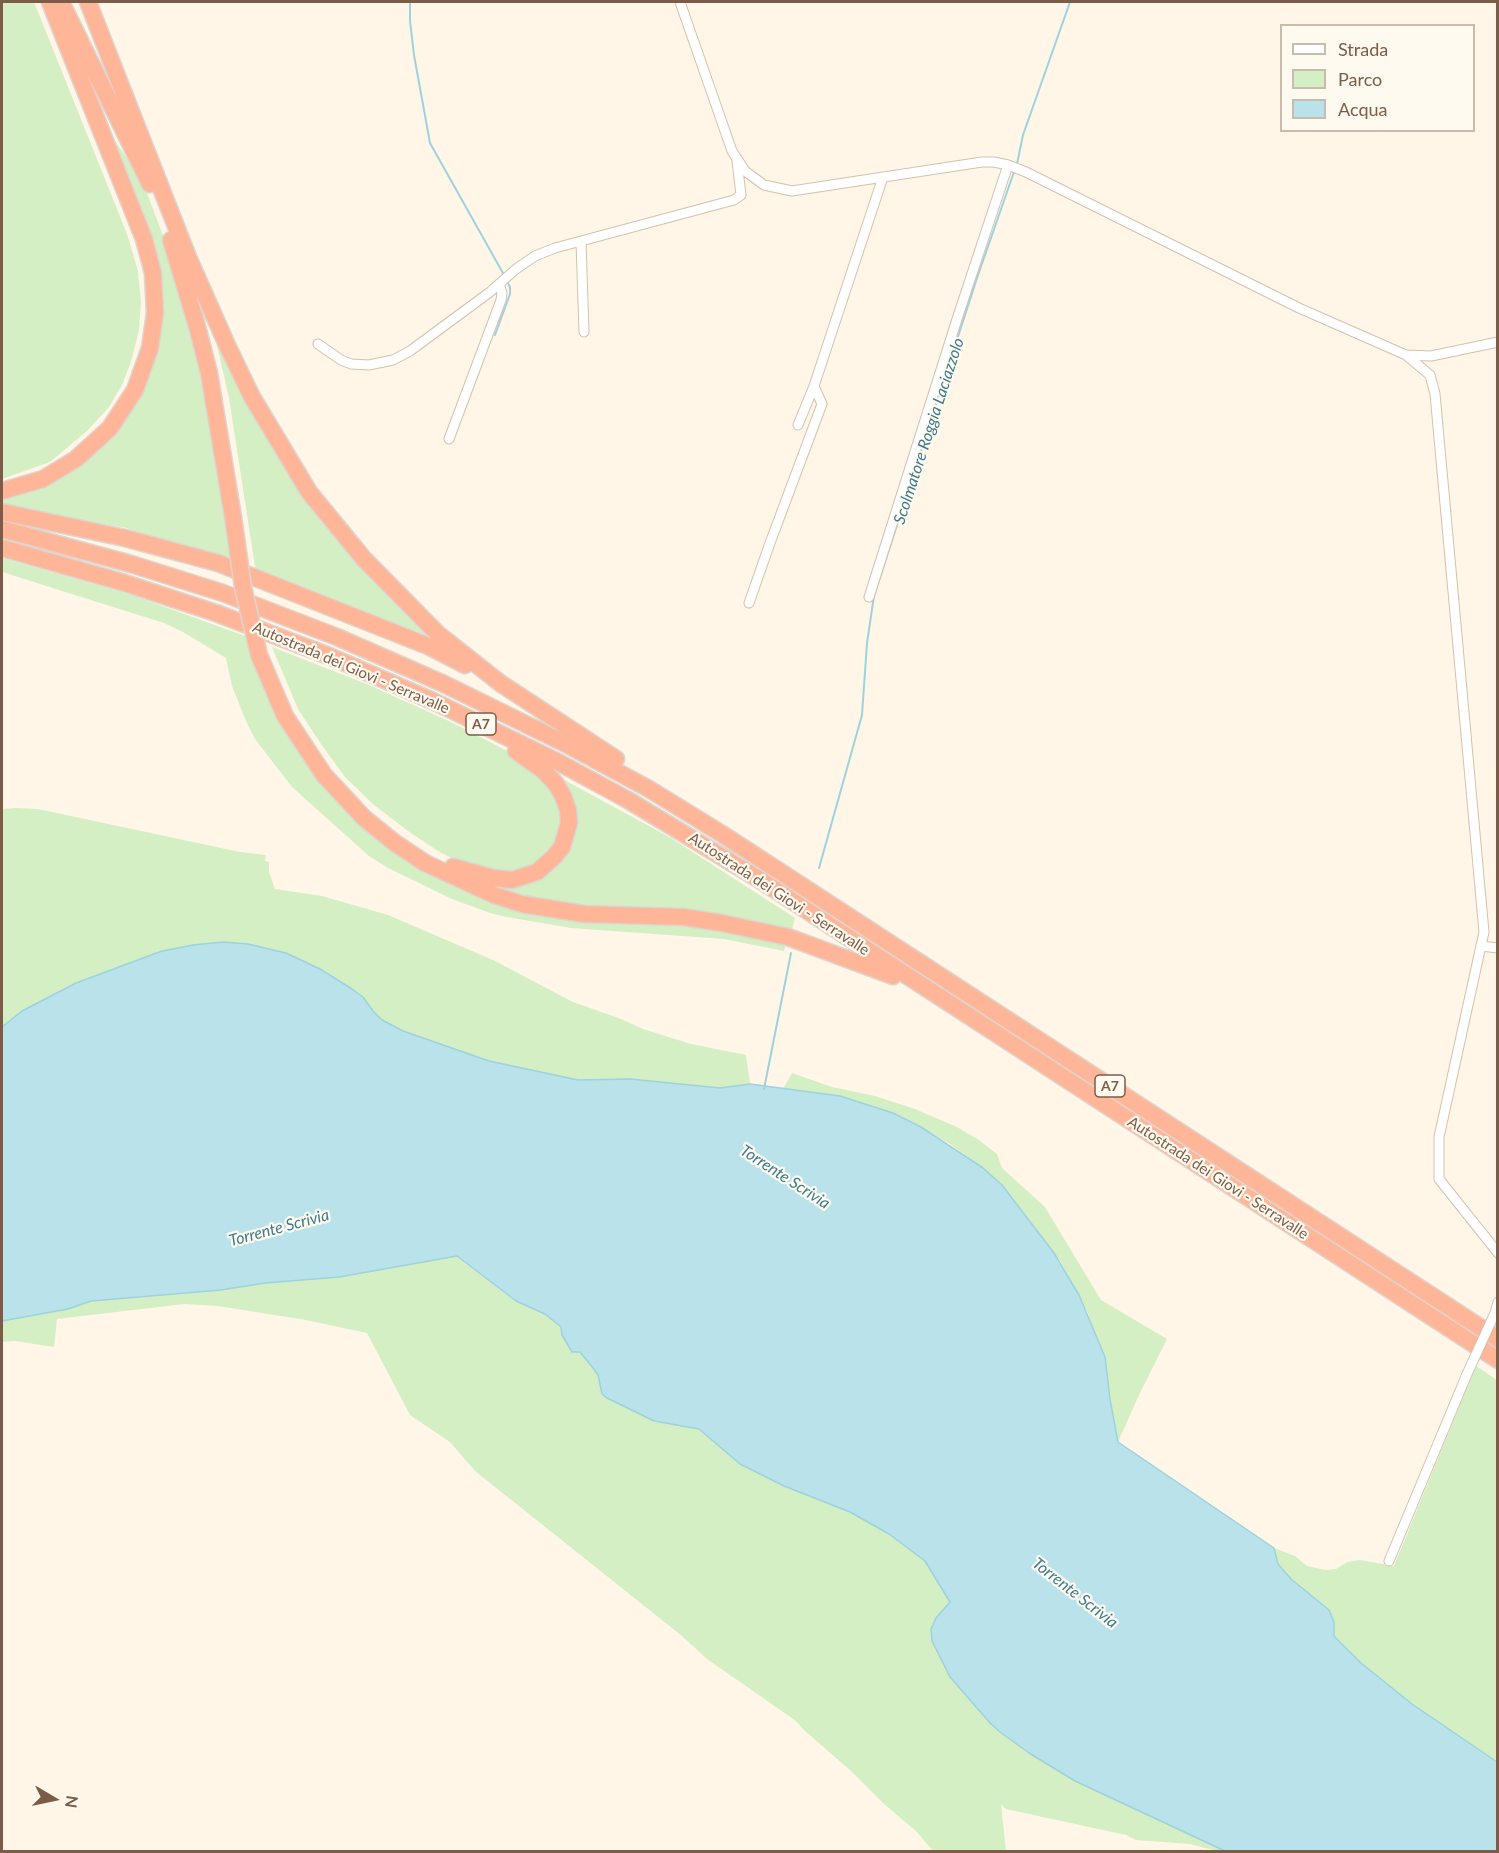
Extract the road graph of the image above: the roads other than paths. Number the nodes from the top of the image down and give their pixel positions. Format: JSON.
{"nodes":[{"id":1,"x":50,"y":2,"type":"edge"},
{"id":2,"x":61,"y":2,"type":"edge"},
{"id":3,"x":78,"y":2,"type":"edge"},
{"id":4,"x":88,"y":2,"type":"edge"},
{"id":5,"x":680,"y":2,"type":"edge"},
{"id":6,"x":737,"y":159,"type":"junction"},
{"id":7,"x":1014,"y":167,"type":"junction"},
{"id":8,"x":883,"y":177,"type":"junction"},
{"id":9,"x":150,"y":185,"type":"junction"},
{"id":10,"x":581,"y":242,"type":"junction"},
{"id":11,"x":188,"y":256,"type":"junction"},
{"id":12,"x":499,"y":284,"type":"junction"},
{"id":13,"x":584,"y":332,"type":"dead end"},
{"id":14,"x":1497,"y":342,"type":"edge"},
{"id":15,"x":318,"y":344,"type":"dead end"},
{"id":16,"x":1406,"y":355,"type":"junction"},
{"id":17,"x":814,"y":386,"type":"junction"},
{"id":18,"x":798,"y":424,"type":"dead end"},
{"id":19,"x":449,"y":439,"type":"dead end"},
{"id":20,"x":2,"y":491,"type":"edge"},
{"id":21,"x":2,"y":512,"type":"edge"},
{"id":22,"x":238,"y":519,"type":"junction"},
{"id":23,"x":2,"y":529,"type":"edge"},
{"id":24,"x":2,"y":548,"type":"edge"},
{"id":25,"x":869,"y":597,"type":"dead end"},
{"id":26,"x":749,"y":603,"type":"dead end"},
{"id":27,"x":264,"y":653,"type":"junction"},
{"id":28,"x":500,"y":683,"type":"junction"},
{"id":29,"x":433,"y":701,"type":"junction"},
{"id":30,"x":722,"y":834,"type":"junction"},
{"id":31,"x":1480,"y":946,"type":"junction"},
{"id":32,"x":1497,"y":948,"type":"edge"},
{"id":33,"x":921,"y":986,"type":"junction"},
{"id":34,"x":1497,"y":1253,"type":"edge"},
{"id":35,"x":1497,"y":1302,"type":"edge"},
{"id":36,"x":1497,"y":1339,"type":"edge"},
{"id":37,"x":1497,"y":1360,"type":"edge"},
{"id":38,"x":1389,"y":1561,"type":"dead end"}],
"edges":[{"from":1,"to":20,"type":"highway"},
{"from":2,"to":9,"type":"highway"},
{"from":3,"to":9,"type":"highway"},
{"from":4,"to":11,"type":"highway"},
{"from":5,"to":6,"type":"street"},
{"from":6,"to":8,"type":"street"},
{"from":6,"to":10,"type":"street"},
{"from":7,"to":8,"type":"street"},
{"from":7,"to":16,"type":"street"},
{"from":7,"to":25,"type":"street"},
{"from":8,"to":17,"type":"street"},
{"from":9,"to":22,"type":"highway"},
{"from":10,"to":12,"type":"street"},
{"from":10,"to":13,"type":"street"},
{"from":11,"to":22,"type":"highway"},
{"from":11,"to":28,"type":"highway"},
{"from":12,"to":15,"type":"street"},
{"from":12,"to":19,"type":"street"},
{"from":14,"to":16,"type":"street"},
{"from":16,"to":31,"type":"street"},
{"from":17,"to":18,"type":"street"},
{"from":17,"to":26,"type":"street"},
{"from":21,"to":28,"type":"highway"},
{"from":22,"to":27,"type":"highway"},
{"from":23,"to":30,"type":"highway","name":"Autostrada dei Giovi - Serravalle","number":"A7"},
{"from":24,"to":29,"type":"highway","name":"Autostrada dei Giovi - Serravalle","number":"A7"},
{"from":27,"to":29,"type":"highway"},
{"from":27,"to":33,"type":"highway"},
{"from":28,"to":30,"type":"highway"},
{"from":29,"to":33,"type":"highway","name":"Autostrada dei Giovi - Serravalle","number":"A7"},
{"from":30,"to":36,"type":"highway","name":"Autostrada dei Giovi - Serravalle","number":"A7"},
{"from":31,"to":32,"type":"street"},
{"from":31,"to":34,"type":"street"},
{"from":33,"to":37,"type":"highway","name":"Autostrada dei Giovi - Serravalle","number":"A7"},
{"from":35,"to":38,"type":"street","bridge":true}]}
